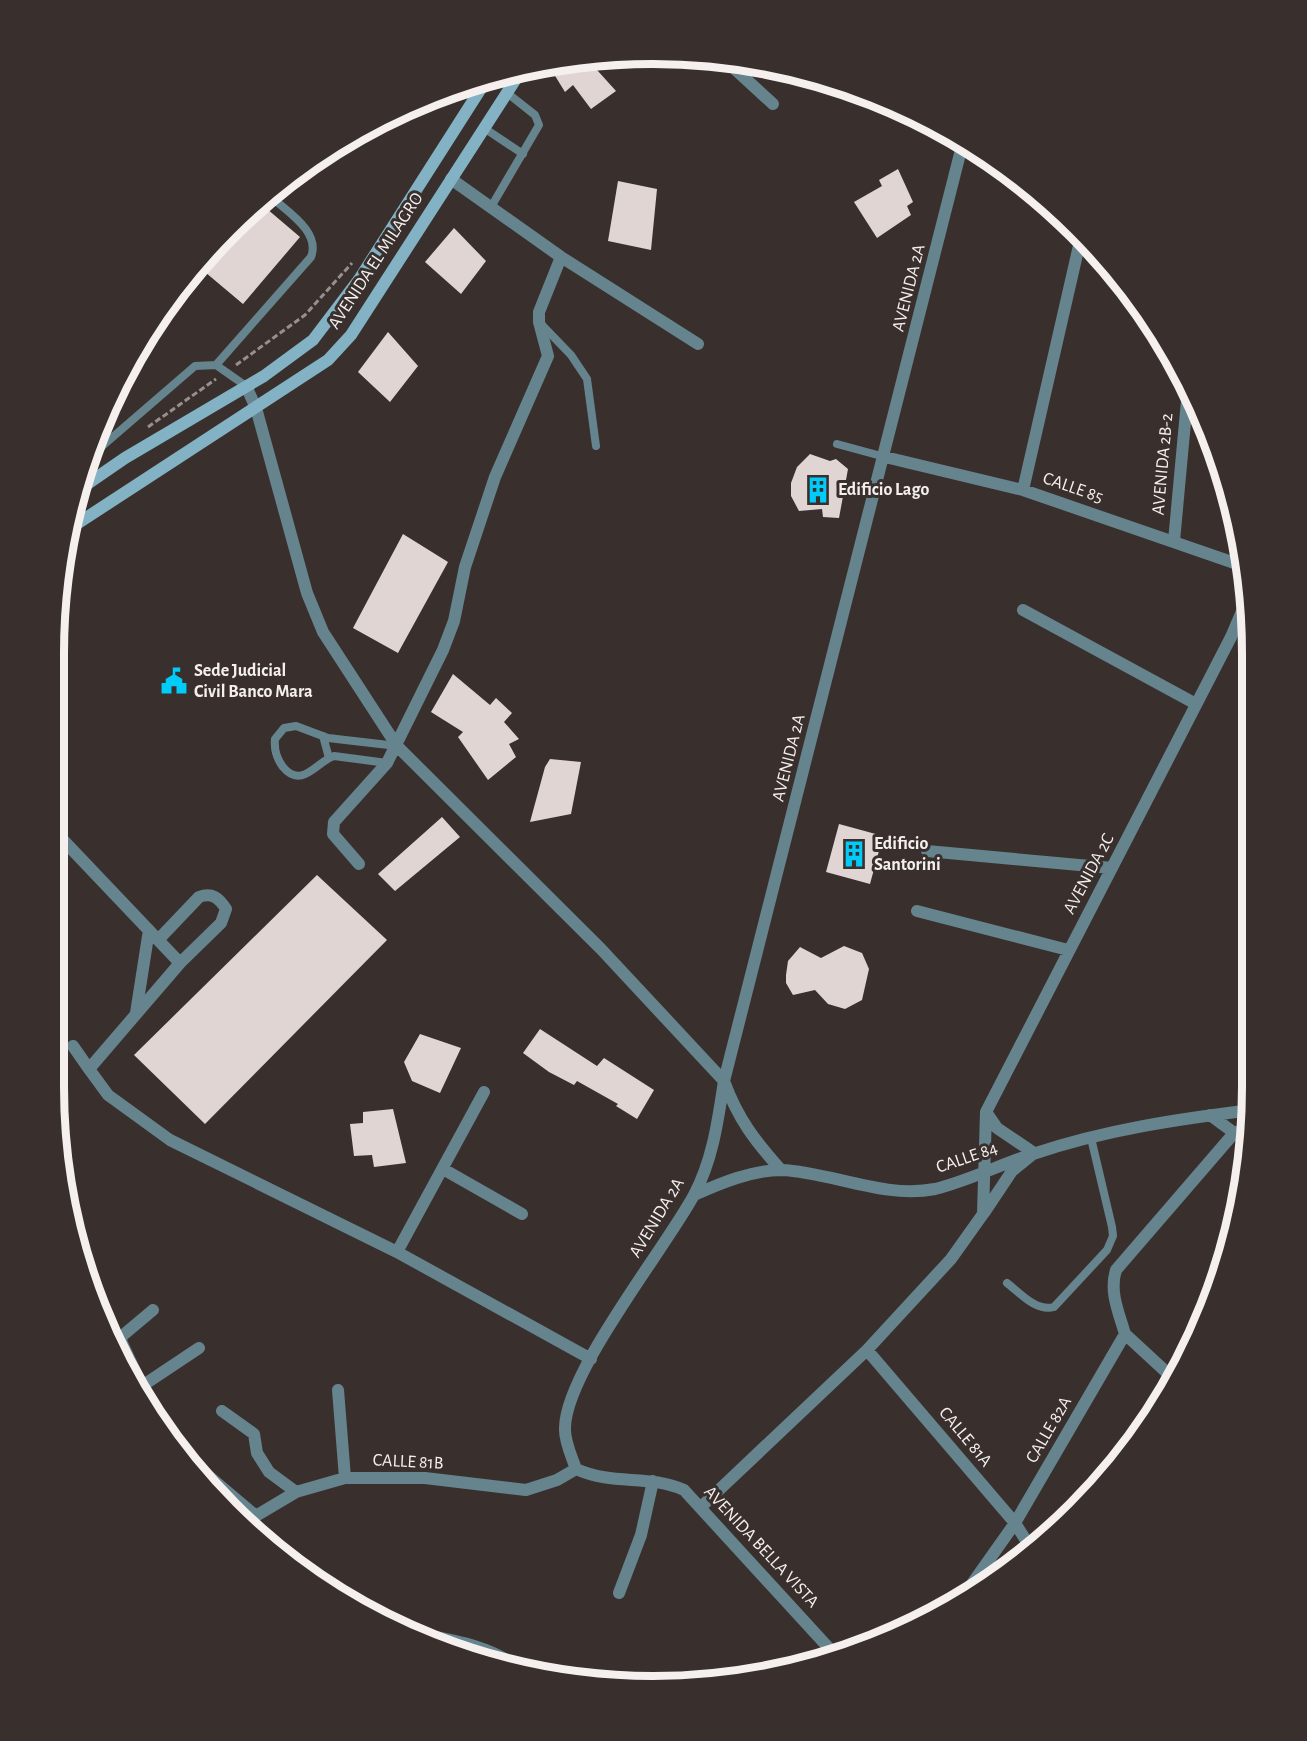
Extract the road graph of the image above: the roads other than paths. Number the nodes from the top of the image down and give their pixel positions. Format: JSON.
{"nodes":[{"id":1,"x":737,"y":71,"type":"edge"},
{"id":2,"x":514,"y":82,"type":"edge"},
{"id":3,"x":479,"y":92,"type":"edge"},
{"id":4,"x":507,"y":93,"type":"junction"},
{"id":5,"x":773,"y":105,"type":"dead end"},
{"id":6,"x":484,"y":129,"type":"junction"},
{"id":7,"x":961,"y":151,"type":"edge"},
{"id":8,"x":523,"y":154,"type":"junction"},
{"id":9,"x":451,"y":179,"type":"junction"},
{"id":10,"x":276,"y":202,"type":"edge"},
{"id":11,"x":491,"y":207,"type":"junction"},
{"id":12,"x":1079,"y":247,"type":"edge"},
{"id":13,"x":561,"y":257,"type":"junction"},
{"id":14,"x":539,"y":322,"type":"junction"},
{"id":15,"x":698,"y":344,"type":"dead end"},
{"id":16,"x":216,"y":365,"type":"junction"},
{"id":17,"x":246,"y":386,"type":"junction"},
{"id":18,"x":1187,"y":403,"type":"edge"},
{"id":19,"x":256,"y":408,"type":"junction"},
{"id":20,"x":837,"y":444,"type":"dead end"},
{"id":21,"x":103,"y":446,"type":"edge"},
{"id":22,"x":596,"y":446,"type":"dead end"},
{"id":23,"x":885,"y":457,"type":"junction"},
{"id":24,"x":93,"y":474,"type":"edge"},
{"id":25,"x":1023,"y":490,"type":"junction"},
{"id":26,"x":80,"y":522,"type":"edge"},
{"id":27,"x":1174,"y":542,"type":"junction"},
{"id":28,"x":1235,"y":563,"type":"edge"},
{"id":29,"x":1023,"y":610,"type":"dead end"},
{"id":30,"x":1241,"y":612,"type":"edge"},
{"id":31,"x":1196,"y":704,"type":"junction"},
{"id":32,"x":323,"y":736,"type":"junction"},
{"id":33,"x":397,"y":746,"type":"junction"},
{"id":34,"x":329,"y":758,"type":"junction"},
{"id":35,"x":387,"y":764,"type":"junction"},
{"id":36,"x":64,"y":841,"type":"dead end"},
{"id":37,"x":927,"y":851,"type":"dead end"},
{"id":38,"x":359,"y":864,"type":"dead end"},
{"id":39,"x":1112,"y":868,"type":"junction"},
{"id":40,"x":917,"y":911,"type":"dead end"},
{"id":41,"x":149,"y":930,"type":"junction"},
{"id":42,"x":158,"y":940,"type":"junction"},
{"id":43,"x":1068,"y":950,"type":"junction"},
{"id":44,"x":180,"y":963,"type":"junction"},
{"id":45,"x":135,"y":1015,"type":"junction"},
{"id":46,"x":73,"y":1046,"type":"dead end"},
{"id":47,"x":89,"y":1069,"type":"junction"},
{"id":48,"x":724,"y":1081,"type":"junction"},
{"id":49,"x":484,"y":1092,"type":"dead end"},
{"id":50,"x":1241,"y":1111,"type":"edge"},
{"id":51,"x":986,"y":1112,"type":"junction"},
{"id":52,"x":1210,"y":1115,"type":"junction"},
{"id":53,"x":1234,"y":1132,"type":"junction"},
{"id":54,"x":1240,"y":1137,"type":"edge"},
{"id":55,"x":1091,"y":1138,"type":"junction"},
{"id":56,"x":1034,"y":1153,"type":"junction"},
{"id":57,"x":443,"y":1169,"type":"junction"},
{"id":58,"x":781,"y":1170,"type":"junction"},
{"id":59,"x":984,"y":1172,"type":"junction"},
{"id":60,"x":694,"y":1194,"type":"junction"},
{"id":61,"x":522,"y":1214,"type":"dead end"},
{"id":62,"x":983,"y":1214,"type":"junction"},
{"id":63,"x":397,"y":1252,"type":"junction"},
{"id":64,"x":1007,"y":1283,"type":"dead end"},
{"id":65,"x":153,"y":1310,"type":"dead end"},
{"id":66,"x":1125,"y":1334,"type":"junction"},
{"id":67,"x":121,"y":1340,"type":"edge"},
{"id":68,"x":199,"y":1348,"type":"dead end"},
{"id":69,"x":867,"y":1350,"type":"junction"},
{"id":70,"x":591,"y":1359,"type":"junction"},
{"id":71,"x":1169,"y":1373,"type":"edge"},
{"id":72,"x":144,"y":1384,"type":"edge"},
{"id":73,"x":338,"y":1390,"type":"dead end"},
{"id":74,"x":222,"y":1411,"type":"dead end"},
{"id":75,"x":576,"y":1469,"type":"junction"},
{"id":76,"x":345,"y":1478,"type":"junction"},
{"id":77,"x":653,"y":1481,"type":"junction"},
{"id":78,"x":219,"y":1485,"type":"edge"},
{"id":79,"x":296,"y":1492,"type":"junction"},
{"id":80,"x":702,"y":1506,"type":"junction"},
{"id":81,"x":256,"y":1516,"type":"junction"},
{"id":82,"x":252,"y":1518,"type":"edge"},
{"id":83,"x":1015,"y":1523,"type":"junction"},
{"id":84,"x":1027,"y":1542,"type":"edge"},
{"id":85,"x":973,"y":1582,"type":"edge"},
{"id":86,"x":619,"y":1593,"type":"dead end"},
{"id":87,"x":452,"y":1641,"type":"edge"},
{"id":88,"x":829,"y":1649,"type":"edge"},
{"id":89,"x":487,"y":1652,"type":"edge"}],
"edges":[{"from":1,"to":5,"type":"street"},
{"from":2,"to":4,"type":"main road","name":"AVENIDA EL MILAGRO"},
{"from":3,"to":17,"type":"main road","name":"AVENIDA EL MILAGRO"},
{"from":4,"to":6,"type":"main road","name":"AVENIDA EL MILAGRO"},
{"from":4,"to":8,"type":"lane"},
{"from":6,"to":8,"type":"lane"},
{"from":6,"to":9,"type":"main road","name":"AVENIDA EL MILAGRO"},
{"from":7,"to":23,"type":"street","name":"AVENIDA 2A"},
{"from":8,"to":11,"type":"lane"},
{"from":9,"to":11,"type":"street"},
{"from":9,"to":19,"type":"main road","name":"AVENIDA EL MILAGRO"},
{"from":10,"to":16,"type":"lane"},
{"from":11,"to":13,"type":"street"},
{"from":12,"to":25,"type":"street"},
{"from":13,"to":14,"type":"street"},
{"from":13,"to":15,"type":"street"},
{"from":14,"to":22,"type":"lane"},
{"from":14,"to":33,"type":"street"},
{"from":16,"to":17,"type":"lane"},
{"from":16,"to":21,"type":"lane"},
{"from":17,"to":19,"type":"street"},
{"from":17,"to":24,"type":"main road","name":"AVENIDA EL MILAGRO"},
{"from":18,"to":27,"type":"street","name":"AVENIDA 2B-2"},
{"from":19,"to":26,"type":"main road","name":"AVENIDA EL MILAGRO"},
{"from":19,"to":33,"type":"street"},
{"from":20,"to":23,"type":"lane"},
{"from":23,"to":25,"type":"street","name":"CALLE 85"},
{"from":23,"to":48,"type":"street","name":"AVENIDA 2A"},
{"from":25,"to":27,"type":"street","name":"CALLE 85"},
{"from":27,"to":28,"type":"street","name":"CALLE 85"},
{"from":29,"to":31,"type":"street"},
{"from":30,"to":31,"type":"street","name":"AVENIDA 2C"},
{"from":31,"to":39,"type":"street","name":"AVENIDA 2C"},
{"from":32,"to":33,"type":"lane"},
{"from":32,"to":34,"type":"lane"},
{"from":32,"to":34,"type":"lane"},
{"from":33,"to":35,"type":"street"},
{"from":33,"to":48,"type":"street"},
{"from":34,"to":35,"type":"lane"},
{"from":35,"to":38,"type":"street"},
{"from":36,"to":41,"type":"street"},
{"from":37,"to":39,"type":"street"},
{"from":39,"to":43,"type":"street","name":"AVENIDA 2C"},
{"from":40,"to":43,"type":"street"},
{"from":41,"to":42,"type":"street"},
{"from":41,"to":45,"type":"street"},
{"from":42,"to":44,"type":"street"},
{"from":42,"to":44,"type":"street"},
{"from":43,"to":51,"type":"street","name":"AVENIDA 2C"},
{"from":44,"to":45,"type":"street"},
{"from":45,"to":47,"type":"street"},
{"from":46,"to":47,"type":"street"},
{"from":47,"to":63,"type":"street"},
{"from":48,"to":58,"type":"street"},
{"from":48,"to":60,"type":"street","name":"AVENIDA 2A"},
{"from":49,"to":57,"type":"street"},
{"from":50,"to":52,"type":"street","name":"CALLE 84"},
{"from":51,"to":56,"type":"street"},
{"from":51,"to":59,"type":"street","name":"AVENIDA 2C"},
{"from":52,"to":53,"type":"street"},
{"from":52,"to":55,"type":"street","name":"CALLE 84"},
{"from":53,"to":54,"type":"street"},
{"from":53,"to":66,"type":"street"},
{"from":55,"to":56,"type":"street","name":"CALLE 84"},
{"from":55,"to":64,"type":"lane"},
{"from":56,"to":59,"type":"street","name":"CALLE 84"},
{"from":56,"to":62,"type":"street"},
{"from":57,"to":61,"type":"street"},
{"from":57,"to":63,"type":"street"},
{"from":58,"to":59,"type":"street","name":"CALLE 84"},
{"from":58,"to":60,"type":"street","name":"CALLE 84"},
{"from":59,"to":62,"type":"street","name":"AVENIDA 2C"},
{"from":60,"to":70,"type":"street","name":"AVENIDA 2A"},
{"from":62,"to":69,"type":"street"},
{"from":63,"to":70,"type":"street"},
{"from":65,"to":67,"type":"street"},
{"from":66,"to":71,"type":"street"},
{"from":66,"to":83,"type":"street","name":"CALLE 82A"},
{"from":68,"to":72,"type":"street"},
{"from":69,"to":80,"type":"street"},
{"from":69,"to":83,"type":"street","name":"CALLE 81A"},
{"from":70,"to":75,"type":"street","name":"AVENIDA 2A"},
{"from":73,"to":76,"type":"street"},
{"from":74,"to":79,"type":"street"},
{"from":75,"to":76,"type":"street","name":"CALLE 81B"},
{"from":75,"to":77,"type":"street","name":"AVENIDA BELLA VISTA"},
{"from":76,"to":79,"type":"street","name":"CALLE 81B"},
{"from":77,"to":80,"type":"street","name":"AVENIDA BELLA VISTA"},
{"from":77,"to":86,"type":"street"},
{"from":78,"to":81,"type":"street"},
{"from":79,"to":81,"type":"street","name":"CALLE 81B"},
{"from":80,"to":88,"type":"street","name":"AVENIDA BELLA VISTA"},
{"from":81,"to":82,"type":"street","name":"CALLE 81B"},
{"from":83,"to":84,"type":"street","name":"CALLE 81A"},
{"from":83,"to":85,"type":"street","name":"CALLE 82A"},
{"from":87,"to":89,"type":"street"}]}
